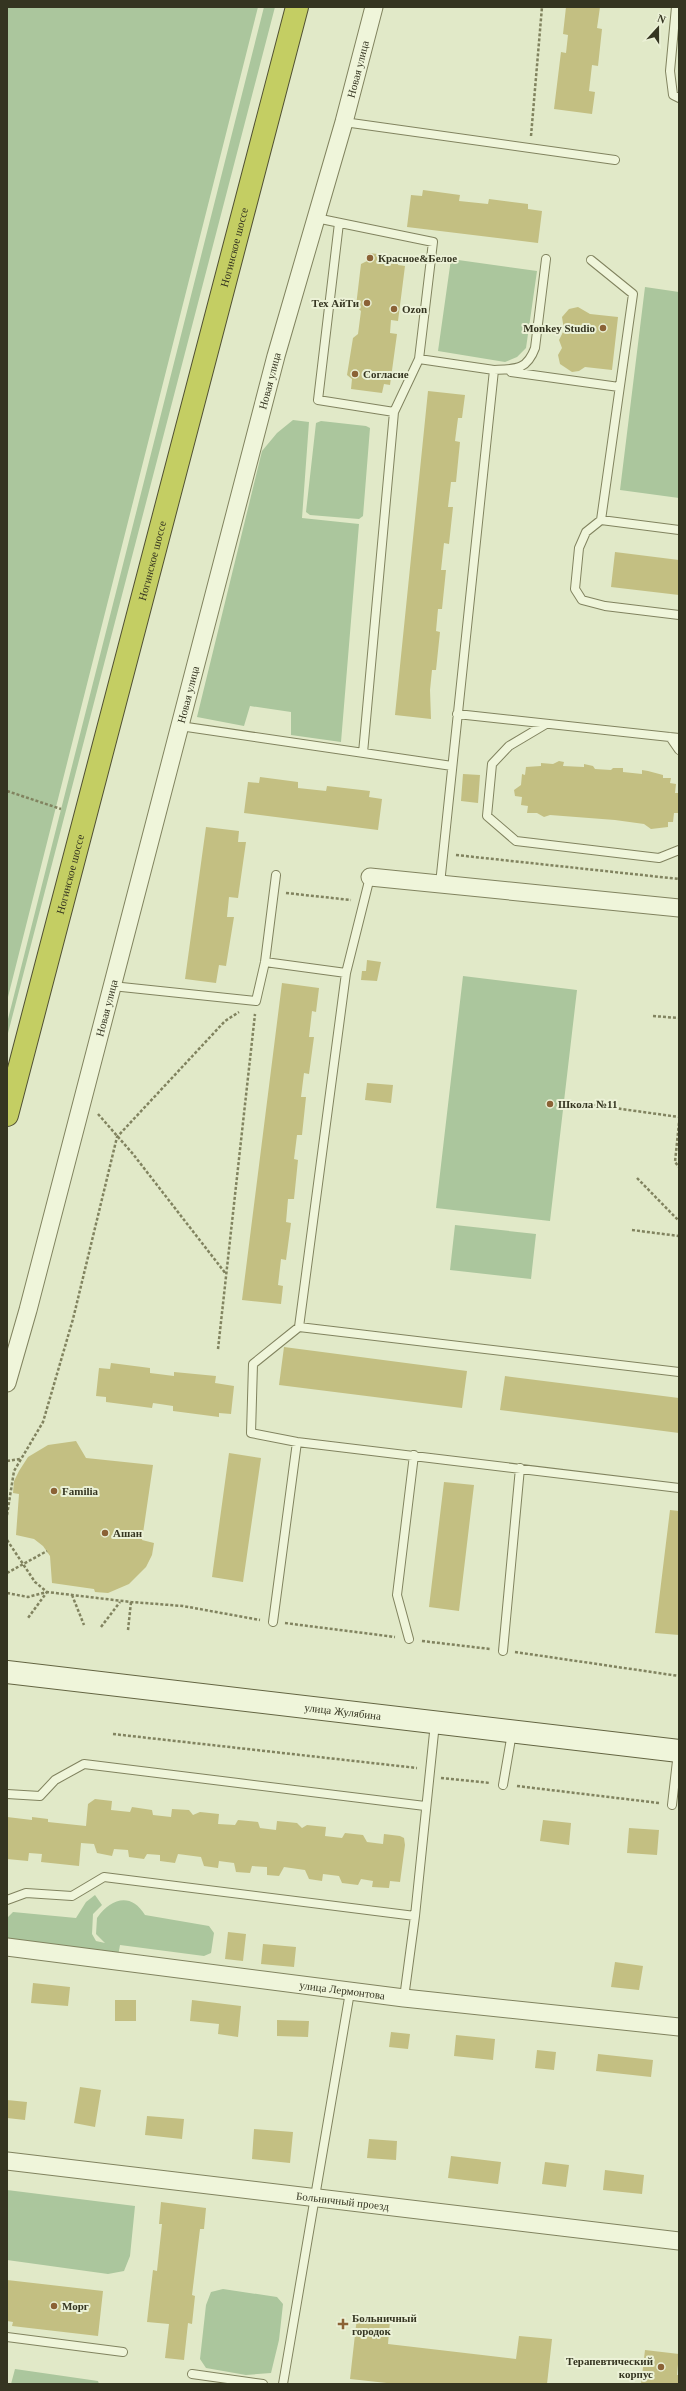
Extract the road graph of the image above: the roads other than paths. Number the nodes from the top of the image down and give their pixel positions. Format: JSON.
{"nodes":[{"id":1,"x":297,"y":7,"type":"edge"},
{"id":2,"x":374,"y":7,"type":"edge"},
{"id":3,"x":676,"y":7,"type":"edge"},
{"id":4,"x":679,"y":98,"type":"edge"},
{"id":5,"x":344,"y":122,"type":"junction"},
{"id":6,"x":615,"y":160,"type":"dead end"},
{"id":7,"x":316,"y":218,"type":"junction"},
{"id":8,"x":339,"y":223,"type":"junction"},
{"id":9,"x":546,"y":259,"type":"dead end"},
{"id":10,"x":591,"y":260,"type":"dead end"},
{"id":11,"x":419,"y":359,"type":"junction"},
{"id":12,"x":494,"y":370,"type":"junction"},
{"id":13,"x":620,"y":387,"type":"junction"},
{"id":14,"x":394,"y":412,"type":"junction"},
{"id":15,"x":601,"y":520,"type":"junction"},
{"id":16,"x":679,"y":530,"type":"edge"},
{"id":17,"x":679,"y":615,"type":"edge"},
{"id":18,"x":458,"y":714,"type":"junction"},
{"id":19,"x":546,"y":724,"type":"junction"},
{"id":20,"x":180,"y":726,"type":"junction"},
{"id":21,"x":670,"y":737,"type":"junction"},
{"id":22,"x":679,"y":738,"type":"edge"},
{"id":23,"x":679,"y":750,"type":"edge"},
{"id":24,"x":363,"y":753,"type":"junction"},
{"id":25,"x":452,"y":766,"type":"junction"},
{"id":26,"x":679,"y":850,"type":"edge"},
{"id":27,"x":276,"y":875,"type":"dead end"},
{"id":28,"x":370,"y":877,"type":"joint"},
{"id":29,"x":440,"y":884,"type":"junction"},
{"id":30,"x":679,"y":908,"type":"edge"},
{"id":31,"x":264,"y":962,"type":"junction"},
{"id":32,"x":346,"y":973,"type":"junction"},
{"id":33,"x":112,"y":986,"type":"junction"},
{"id":34,"x":7,"y":1115,"type":"edge"},
{"id":35,"x":299,"y":1327,"type":"junction"},
{"id":36,"x":679,"y":1372,"type":"edge"},
{"id":37,"x":7,"y":1383,"type":"edge"},
{"id":38,"x":297,"y":1442,"type":"junction"},
{"id":39,"x":414,"y":1455,"type":"junction"},
{"id":40,"x":520,"y":1468,"type":"junction"},
{"id":41,"x":679,"y":1488,"type":"edge"},
{"id":42,"x":273,"y":1622,"type":"road end"},
{"id":43,"x":409,"y":1639,"type":"road end"},
{"id":44,"x":502,"y":1651,"type":"road end"},
{"id":45,"x":7,"y":1672,"type":"edge"},
{"id":46,"x":435,"y":1722,"type":"junction"},
{"id":47,"x":512,"y":1730,"type":"junction"},
{"id":48,"x":679,"y":1751,"type":"edge"},
{"id":49,"x":503,"y":1785,"type":"road end"},
{"id":50,"x":7,"y":1794,"type":"edge"},
{"id":51,"x":672,"y":1804,"type":"road end"},
{"id":52,"x":425,"y":1806,"type":"junction"},
{"id":53,"x":7,"y":1900,"type":"edge"},
{"id":54,"x":414,"y":1916,"type":"junction"},
{"id":55,"x":7,"y":1947,"type":"edge"},
{"id":56,"x":350,"y":1992,"type":"junction"},
{"id":57,"x":404,"y":1998,"type":"junction"},
{"id":58,"x":679,"y":2027,"type":"edge"},
{"id":59,"x":7,"y":2161,"type":"edge"},
{"id":60,"x":315,"y":2198,"type":"junction"},
{"id":61,"x":679,"y":2241,"type":"edge"},
{"id":62,"x":7,"y":2337,"type":"edge"},
{"id":63,"x":123,"y":2352,"type":"dead end"},
{"id":64,"x":192,"y":2374,"type":"dead end"},
{"id":65,"x":263,"y":2384,"type":"edge"},
{"id":66,"x":283,"y":2384,"type":"edge"}],
"edges":[{"from":1,"to":34,"type":"highway","name":"Ногинское шоссе"},
{"from":2,"to":5,"type":"street","name":"Новая улица"},
{"from":3,"to":4,"type":"lane"},
{"from":5,"to":6,"type":"lane"},
{"from":5,"to":7,"type":"street","name":"Новая улица"},
{"from":7,"to":8,"type":"lane"},
{"from":7,"to":20,"type":"street","name":"Новая улица"},
{"from":8,"to":11,"type":"lane"},
{"from":8,"to":14,"type":"lane"},
{"from":9,"to":12,"type":"lane"},
{"from":10,"to":13,"type":"lane"},
{"from":11,"to":12,"type":"lane"},
{"from":11,"to":14,"type":"lane"},
{"from":12,"to":13,"type":"lane"},
{"from":12,"to":18,"type":"lane"},
{"from":13,"to":15,"type":"lane"},
{"from":14,"to":24,"type":"lane"},
{"from":15,"to":16,"type":"lane"},
{"from":15,"to":17,"type":"lane"},
{"from":18,"to":19,"type":"lane"},
{"from":18,"to":25,"type":"lane"},
{"from":19,"to":21,"type":"lane"},
{"from":19,"to":26,"type":"lane"},
{"from":20,"to":24,"type":"lane"},
{"from":20,"to":33,"type":"street","name":"Новая улица"},
{"from":21,"to":22,"type":"lane"},
{"from":21,"to":23,"type":"lane"},
{"from":24,"to":25,"type":"lane"},
{"from":25,"to":29,"type":"lane"},
{"from":27,"to":31,"type":"lane"},
{"from":28,"to":29,"type":"street"},
{"from":28,"to":32,"type":"lane"},
{"from":29,"to":30,"type":"street"},
{"from":31,"to":32,"type":"lane"},
{"from":31,"to":33,"type":"lane"},
{"from":32,"to":35,"type":"lane"},
{"from":33,"to":37,"type":"street","name":"Новая улица"},
{"from":35,"to":36,"type":"lane"},
{"from":35,"to":38,"type":"lane"},
{"from":38,"to":39,"type":"lane"},
{"from":38,"to":42,"type":"lane"},
{"from":39,"to":40,"type":"lane"},
{"from":39,"to":43,"type":"lane"},
{"from":40,"to":41,"type":"lane"},
{"from":40,"to":44,"type":"lane"},
{"from":45,"to":46,"type":"main road","name":"улица Жулябина"},
{"from":46,"to":47,"type":"main road","name":"улица Жулябина"},
{"from":46,"to":52,"type":"lane"},
{"from":47,"to":48,"type":"main road","name":"улица Жулябина"},
{"from":47,"to":49,"type":"lane"},
{"from":48,"to":51,"type":"lane"},
{"from":50,"to":52,"type":"lane"},
{"from":52,"to":54,"type":"lane"},
{"from":53,"to":54,"type":"lane"},
{"from":54,"to":57,"type":"lane"},
{"from":55,"to":56,"type":"street","name":"улица Лермонтова"},
{"from":56,"to":57,"type":"street","name":"улица Лермонтова"},
{"from":56,"to":60,"type":"lane"},
{"from":57,"to":58,"type":"street","name":"улица Лермонтова"},
{"from":59,"to":60,"type":"street","name":"Больничный проезд"},
{"from":60,"to":61,"type":"street","name":"Больничный проезд"},
{"from":60,"to":66,"type":"lane"},
{"from":62,"to":63,"type":"lane"},
{"from":64,"to":65,"type":"lane"}]}
